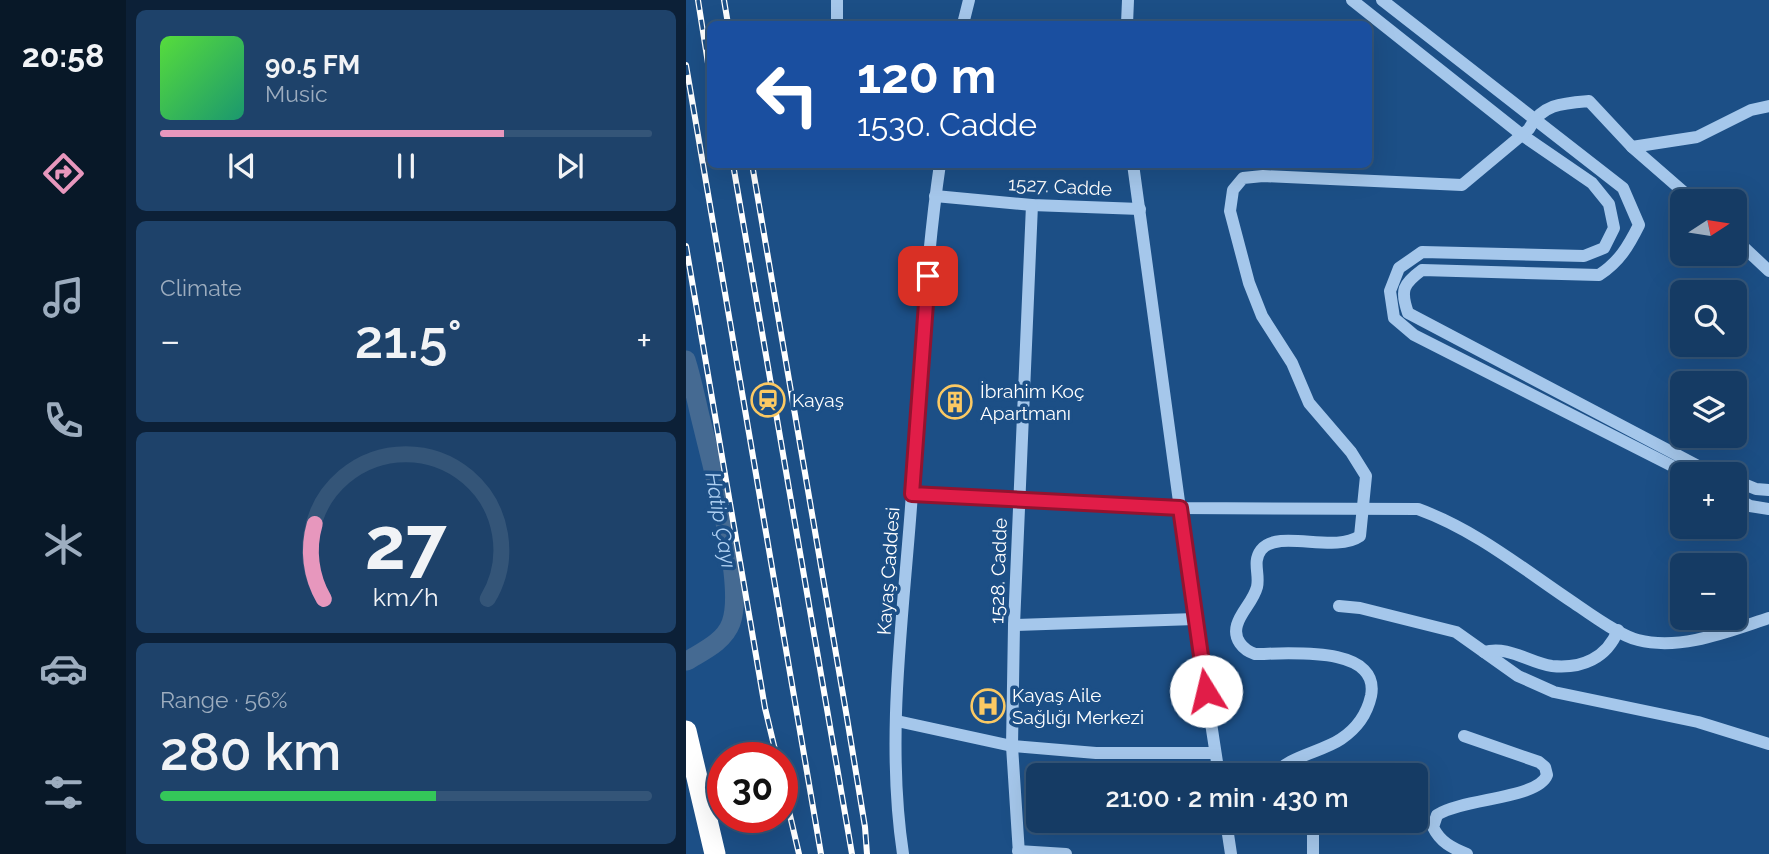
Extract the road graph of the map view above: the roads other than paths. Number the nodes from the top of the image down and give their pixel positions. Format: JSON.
{"nodes":[{"id":1,"x":837,"y":0,"type":"edge"},
{"id":2,"x":969,"y":0,"type":"edge"},
{"id":3,"x":1128,"y":0,"type":"edge"},
{"id":4,"x":1352,"y":0,"type":"edge"},
{"id":5,"x":1382,"y":0,"type":"edge"},
{"id":6,"x":837,"y":21,"type":"edge"},
{"id":7,"x":963,"y":21,"type":"edge"},
{"id":8,"x":1127,"y":21,"type":"edge"},
{"id":9,"x":1769,"y":106,"type":"edge"},
{"id":10,"x":1534,"y":119,"type":"junction"},
{"id":11,"x":1522,"y":135,"type":"junction"},
{"id":12,"x":1632,"y":146,"type":"junction"},
{"id":13,"x":939,"y":168,"type":"edge"},
{"id":14,"x":1134,"y":168,"type":"edge"},
{"id":15,"x":1680,"y":189,"type":"edge"},
{"id":16,"x":935,"y":196,"type":"junction"},
{"id":17,"x":1031,"y":205,"type":"junction"},
{"id":18,"x":1140,"y":209,"type":"junction"},
{"id":19,"x":1747,"y":250,"type":"edge"},
{"id":20,"x":1769,"y":271,"type":"edge"},
{"id":21,"x":1690,"y":462,"type":"edge"},
{"id":22,"x":1670,"y":465,"type":"edge"},
{"id":23,"x":1747,"y":485,"type":"edge"},
{"id":24,"x":1769,"y":490,"type":"edge"},
{"id":25,"x":912,"y":494,"type":"junction"},
{"id":26,"x":1020,"y":500,"type":"junction"},
{"id":27,"x":1747,"y":504,"type":"edge"},
{"id":28,"x":1180,"y":508,"type":"junction"},
{"id":29,"x":1769,"y":509,"type":"edge"},
{"id":30,"x":1363,"y":510,"type":"junction"},
{"id":31,"x":1339,"y":606,"type":"dead end"},
{"id":32,"x":1769,"y":618,"type":"edge"},
{"id":33,"x":1195,"y":619,"type":"junction"},
{"id":34,"x":1014,"y":625,"type":"junction"},
{"id":35,"x":1618,"y":630,"type":"junction"},
{"id":36,"x":1484,"y":652,"type":"junction"},
{"id":37,"x":897,"y":720,"type":"junction"},
{"id":38,"x":686,"y":731,"type":"edge"},
{"id":39,"x":1464,"y":736,"type":"dead end"},
{"id":40,"x":1769,"y":744,"type":"edge"},
{"id":41,"x":1012,"y":746,"type":"junction"},
{"id":42,"x":1215,"y":752,"type":"junction"},
{"id":43,"x":1217,"y":763,"type":"edge"},
{"id":44,"x":1291,"y":763,"type":"edge"},
{"id":45,"x":686,"y":782,"type":"edge"},
{"id":46,"x":1228,"y":833,"type":"edge"},
{"id":47,"x":1313,"y":833,"type":"edge"},
{"id":48,"x":1018,"y":852,"type":"edge"},
{"id":49,"x":702,"y":854,"type":"edge"},
{"id":50,"x":715,"y":854,"type":"edge"},
{"id":51,"x":903,"y":854,"type":"edge"},
{"id":52,"x":1066,"y":854,"type":"edge"},
{"id":53,"x":1231,"y":854,"type":"edge"},
{"id":54,"x":1313,"y":854,"type":"edge"},
{"id":55,"x":1467,"y":854,"type":"edge"}],
"edges":[{"from":1,"to":6,"type":"street"},
{"from":2,"to":7,"type":"street"},
{"from":3,"to":8,"type":"street"},
{"from":4,"to":11,"type":"street"},
{"from":5,"to":10,"type":"street"},
{"from":9,"to":12,"type":"street"},
{"from":10,"to":11,"type":"street"},
{"from":10,"to":12,"type":"street"},
{"from":10,"to":21,"type":"street"},
{"from":11,"to":22,"type":"street"},
{"from":11,"to":30,"type":"street"},
{"from":12,"to":15,"type":"street"},
{"from":13,"to":16,"type":"street","name":"Kayaş Caddesi"},
{"from":14,"to":18,"type":"street"},
{"from":16,"to":17,"type":"street","name":"1527. Cadde"},
{"from":16,"to":25,"type":"street","name":"Kayaş Caddesi"},
{"from":17,"to":18,"type":"street","name":"1527. Cadde"},
{"from":17,"to":26,"type":"street","name":"1528. Cadde"},
{"from":18,"to":28,"type":"street"},
{"from":19,"to":20,"type":"street"},
{"from":23,"to":24,"type":"street"},
{"from":25,"to":26,"type":"street"},
{"from":25,"to":37,"type":"street","name":"Kayaş Caddesi"},
{"from":26,"to":28,"type":"street"},
{"from":26,"to":34,"type":"street","name":"1528. Cadde"},
{"from":27,"to":29,"type":"street"},
{"from":28,"to":30,"type":"street"},
{"from":28,"to":33,"type":"street"},
{"from":30,"to":35,"type":"street"},
{"from":30,"to":44,"type":"street"},
{"from":31,"to":36,"type":"street"},
{"from":32,"to":35,"type":"street"},
{"from":33,"to":34,"type":"street"},
{"from":33,"to":42,"type":"street"},
{"from":34,"to":41,"type":"street","name":"1528. Cadde"},
{"from":35,"to":36,"type":"street"},
{"from":36,"to":40,"type":"street"},
{"from":37,"to":41,"type":"street"},
{"from":37,"to":51,"type":"street","name":"Kayaş Caddesi"},
{"from":38,"to":50,"type":"highway"},
{"from":39,"to":55,"type":"street"},
{"from":41,"to":42,"type":"street"},
{"from":41,"to":48,"type":"street","name":"1528. Cadde"},
{"from":42,"to":43,"type":"street"},
{"from":45,"to":49,"type":"highway"},
{"from":46,"to":53,"type":"street"},
{"from":47,"to":54,"type":"street"},
{"from":48,"to":52,"type":"street"}]}
